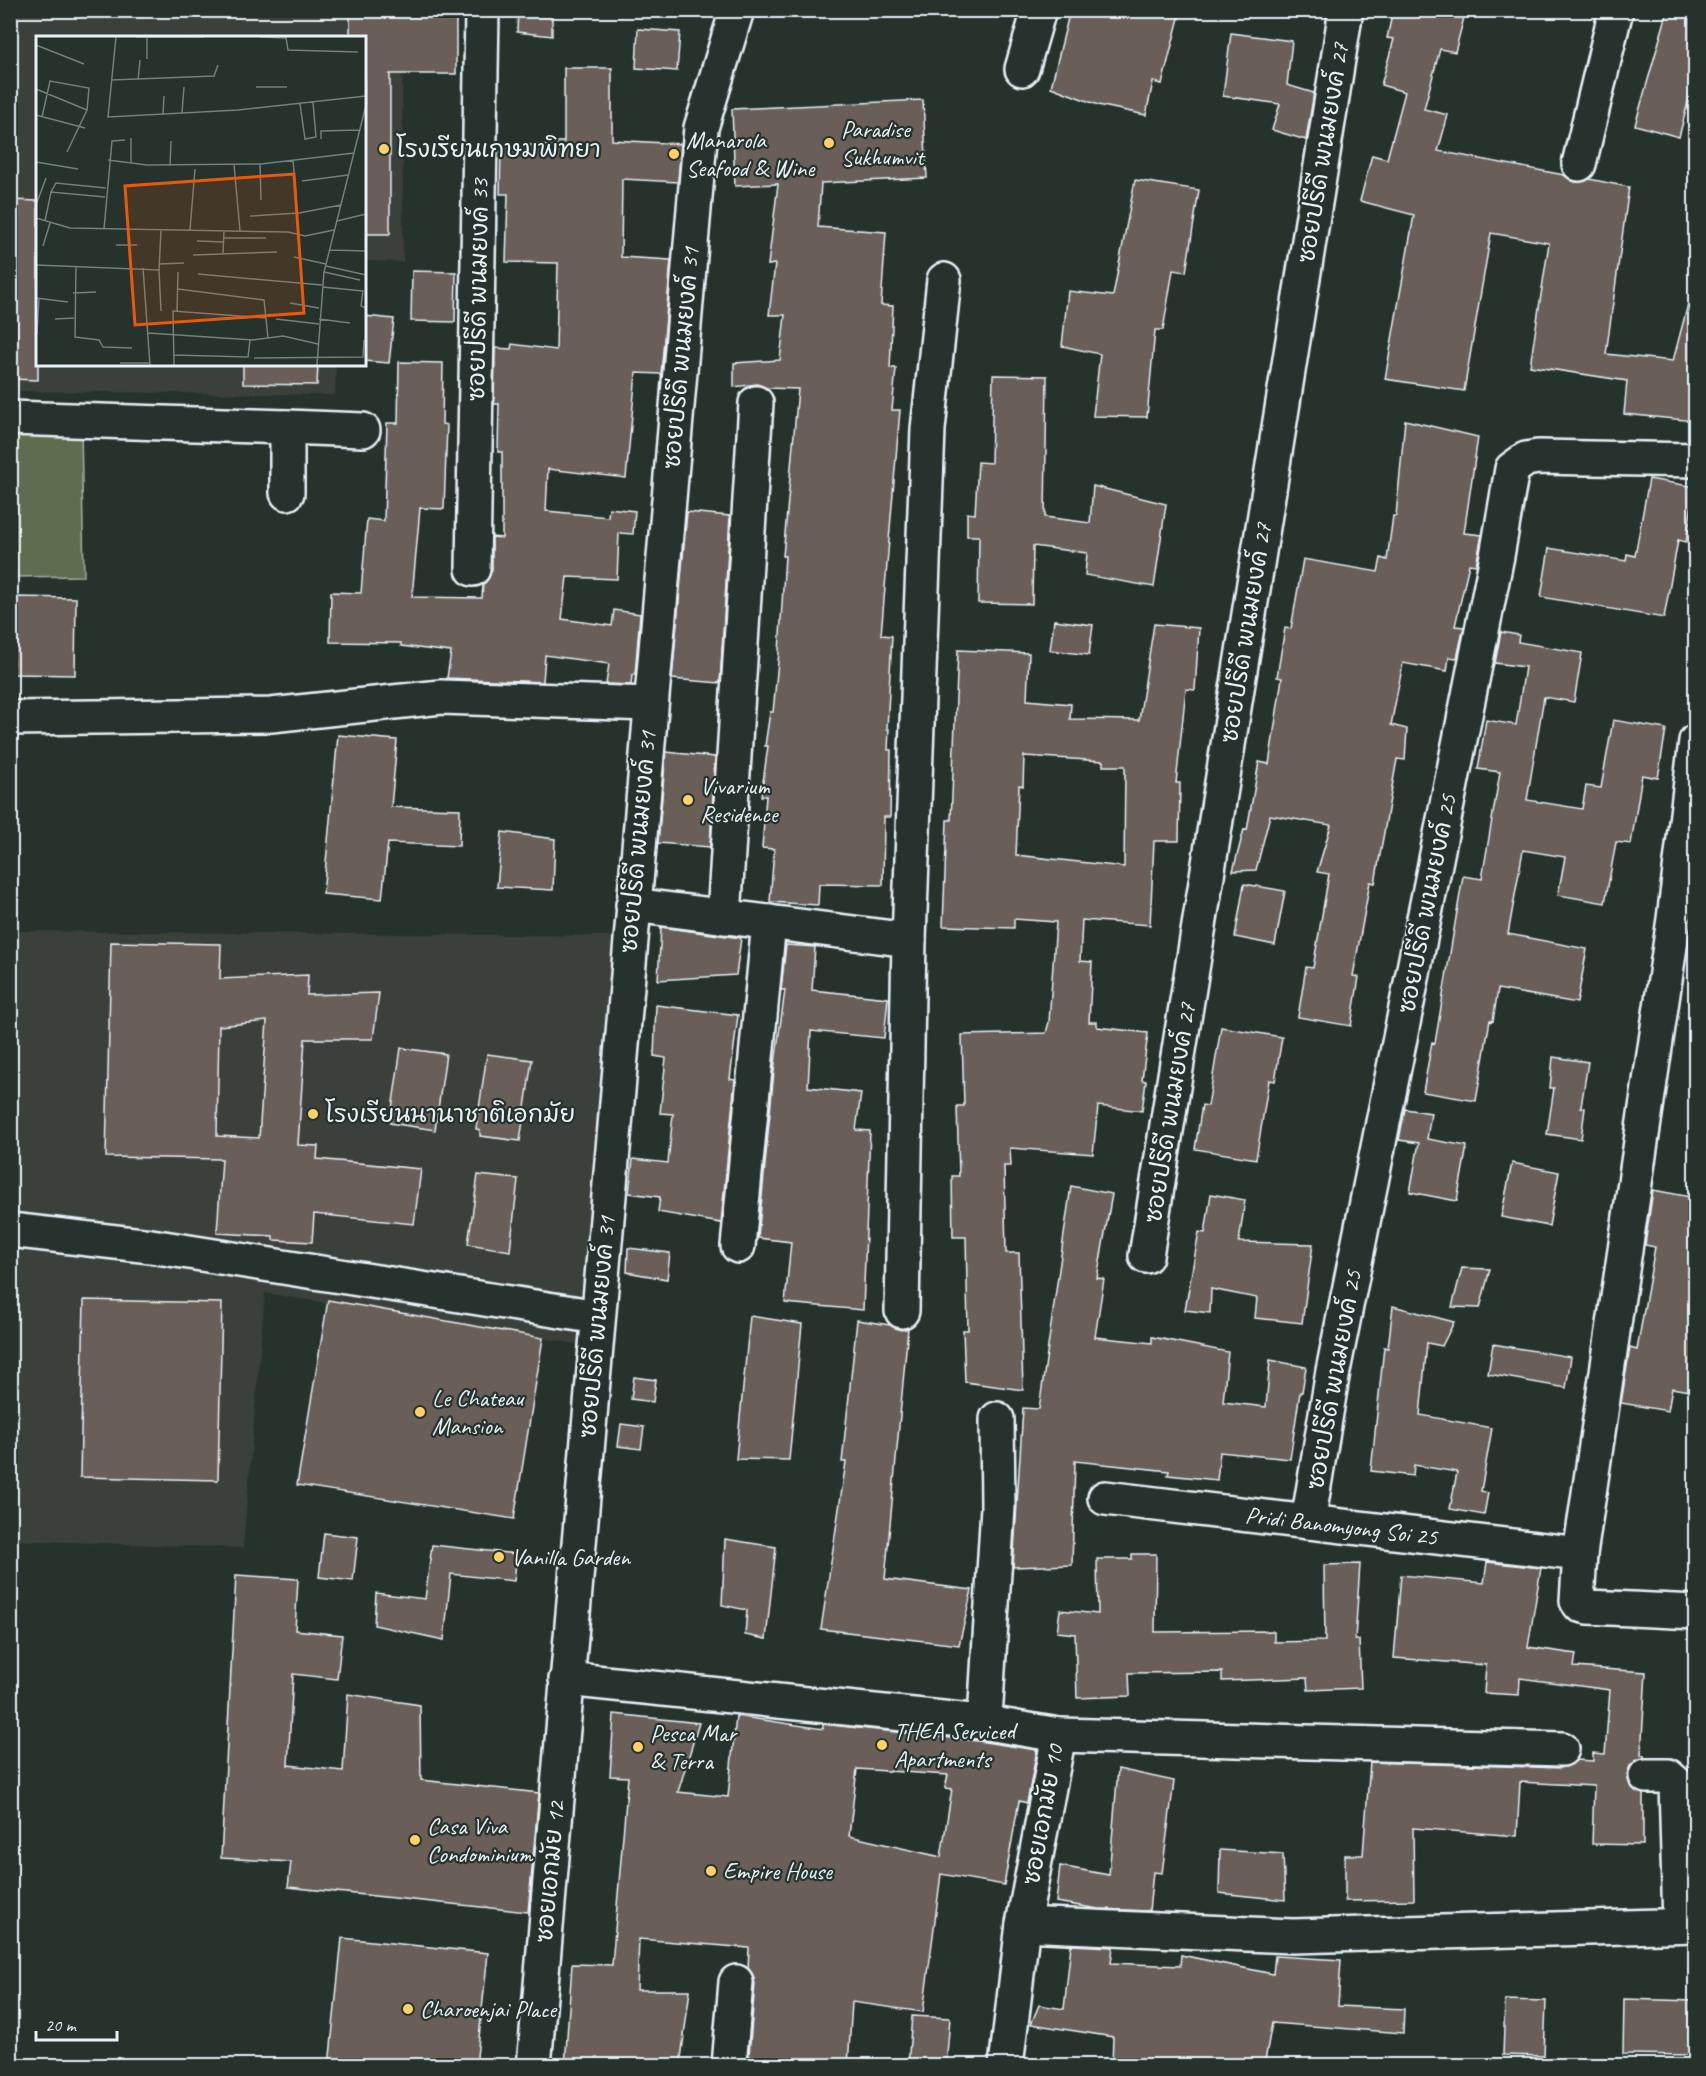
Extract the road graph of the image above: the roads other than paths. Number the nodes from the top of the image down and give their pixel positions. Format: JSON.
{"nodes":[{"id":1,"x":482,"y":10,"type":"edge"},
{"id":2,"x":736,"y":10,"type":"edge"},
{"id":3,"x":1039,"y":10,"type":"edge"},
{"id":4,"x":1346,"y":10,"type":"edge"},
{"id":5,"x":1616,"y":10,"type":"edge"},
{"id":6,"x":1022,"y":69,"type":"dead end"},
{"id":7,"x":1579,"y":164,"type":"dead end"},
{"id":8,"x":944,"y":280,"type":"dead end"},
{"id":9,"x":756,"y":403,"type":"dead end"},
{"id":10,"x":10,"y":418,"type":"edge"},
{"id":11,"x":287,"y":427,"type":"junction"},
{"id":12,"x":363,"y":430,"type":"dead end"},
{"id":13,"x":1695,"y":460,"type":"edge"},
{"id":14,"x":286,"y":493,"type":"dead end"},
{"id":15,"x":473,"y":569,"type":"dead end"},
{"id":16,"x":650,"y":704,"type":"junction"},
{"id":17,"x":10,"y":718,"type":"edge"},
{"id":18,"x":1695,"y":741,"type":"edge"},
{"id":19,"x":633,"y":905,"type":"junction"},
{"id":20,"x":724,"y":917,"type":"junction"},
{"id":21,"x":769,"y":922,"type":"junction"},
{"id":22,"x":909,"y":940,"type":"junction"},
{"id":23,"x":10,"y":1230,"type":"edge"},
{"id":24,"x":738,"y":1246,"type":"dead end"},
{"id":25,"x":1146,"y":1256,"type":"dead end"},
{"id":26,"x":903,"y":1311,"type":"dead end"},
{"id":27,"x":598,"y":1317,"type":"junction"},
{"id":28,"x":997,"y":1419,"type":"dead end"},
{"id":29,"x":1105,"y":1498,"type":"dead end"},
{"id":30,"x":1308,"y":1522,"type":"junction"},
{"id":31,"x":1580,"y":1554,"type":"junction"},
{"id":32,"x":1695,"y":1612,"type":"edge"},
{"id":33,"x":566,"y":1679,"type":"junction"},
{"id":34,"x":981,"y":1722,"type":"junction"},
{"id":35,"x":1059,"y":1735,"type":"junction"},
{"id":36,"x":1562,"y":1749,"type":"dead end"},
{"id":37,"x":1646,"y":1776,"type":"dead end"},
{"id":38,"x":1023,"y":1924,"type":"junction"},
{"id":39,"x":1688,"y":1925,"type":"edge"},
{"id":40,"x":736,"y":1982,"type":"dead end"},
{"id":41,"x":534,"y":2066,"type":"edge"},
{"id":42,"x":729,"y":2066,"type":"edge"},
{"id":43,"x":1006,"y":2066,"type":"edge"}],
"edges":[{"from":1,"to":15,"type":"street","name":"ซอยปรีดี พนมยงค์ 33"},
{"from":2,"to":16,"type":"street","name":"ซอยปรีดี พนมยงค์ 31"},
{"from":3,"to":6,"type":"street"},
{"from":4,"to":25,"type":"street","name":"ซอยปรีดี พนมยงค์ 27"},
{"from":5,"to":7,"type":"street"},
{"from":8,"to":22,"type":"street"},
{"from":9,"to":20,"type":"street"},
{"from":10,"to":11,"type":"street"},
{"from":11,"to":12,"type":"street"},
{"from":11,"to":14,"type":"street"},
{"from":13,"to":30,"type":"street","name":"ซอยปรีดี พนมยงค์ 25"},
{"from":16,"to":17,"type":"street"},
{"from":16,"to":19,"type":"street","name":"ซอยปรีดี พนมยงค์ 31"},
{"from":18,"to":31,"type":"street"},
{"from":19,"to":20,"type":"street"},
{"from":19,"to":27,"type":"street","name":"ซอยปรีดี พนมยงค์ 31"},
{"from":20,"to":21,"type":"street"},
{"from":21,"to":22,"type":"street"},
{"from":21,"to":24,"type":"street"},
{"from":22,"to":26,"type":"street"},
{"from":23,"to":27,"type":"street"},
{"from":27,"to":33,"type":"street","name":"ซอยปรีดี พนมยงค์ 31"},
{"from":28,"to":34,"type":"street"},
{"from":29,"to":30,"type":"street","name":"Pridi Banomyong Soi 25"},
{"from":30,"to":31,"type":"street","name":"Pridi Banomyong Soi 25"},
{"from":31,"to":32,"type":"street"},
{"from":33,"to":34,"type":"street","name":"ซอยเอกมัย 10"},
{"from":33,"to":41,"type":"street","name":"ซอยเอกมัย 12"},
{"from":34,"to":35,"type":"street","name":"ซอยเอกมัย 10"},
{"from":35,"to":36,"type":"street"},
{"from":35,"to":38,"type":"street","name":"ซอยเอกมัย 10"},
{"from":37,"to":39,"type":"street"},
{"from":38,"to":39,"type":"street"},
{"from":38,"to":43,"type":"street","name":"ซอยเอกมัย 10"},
{"from":40,"to":42,"type":"street"}]}
